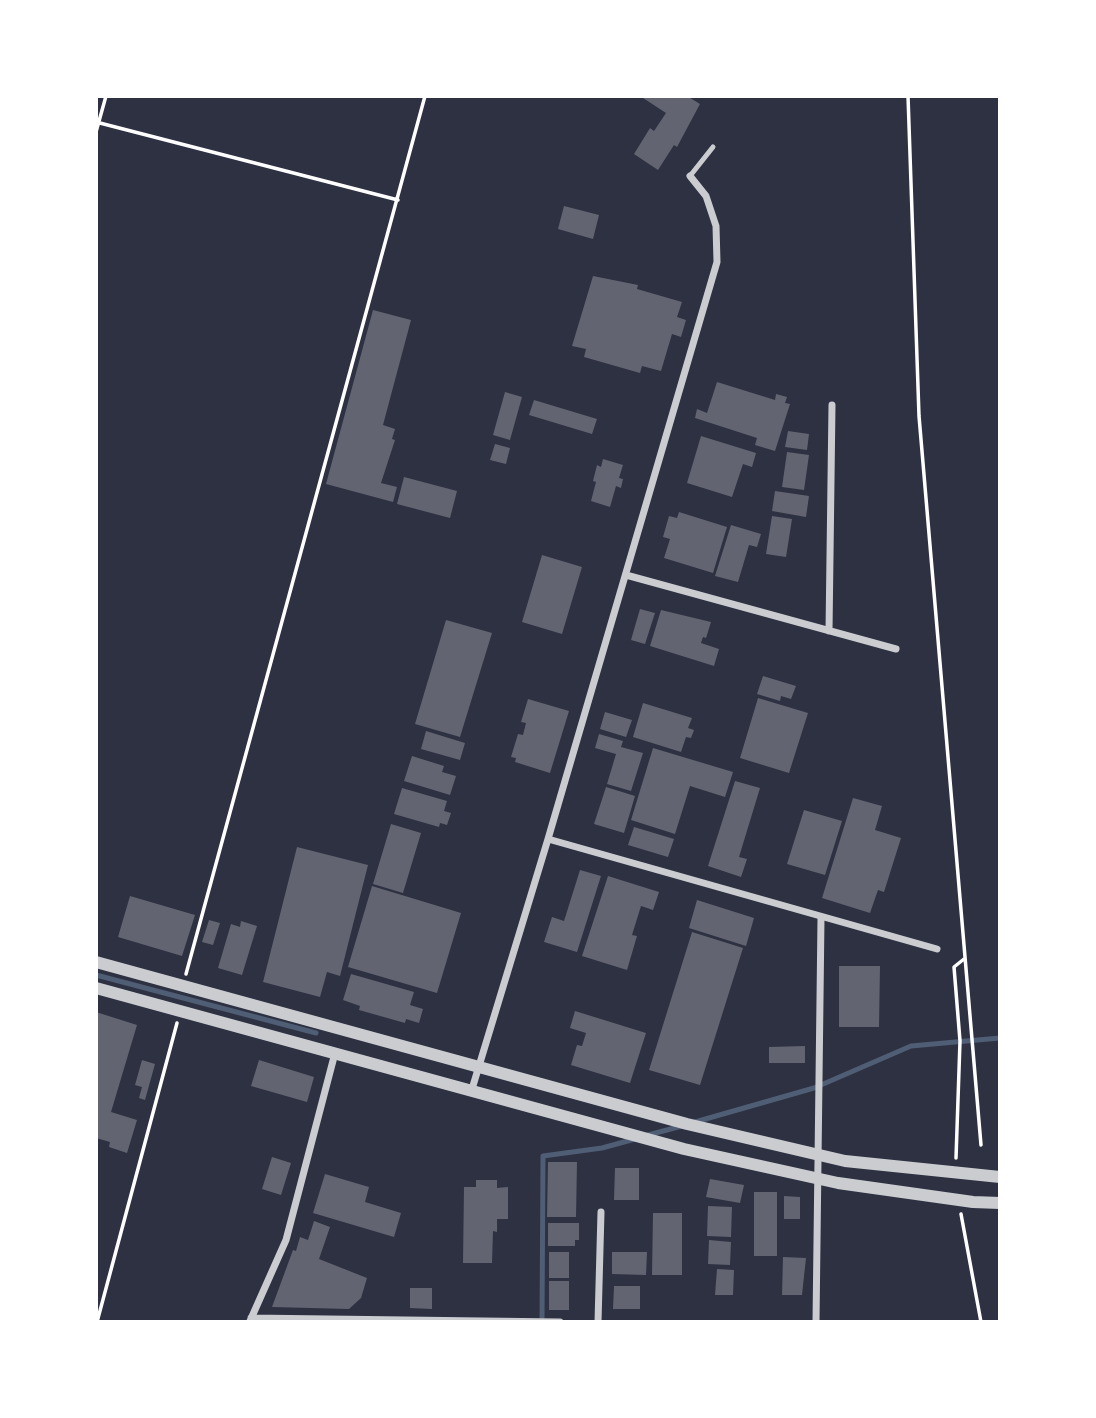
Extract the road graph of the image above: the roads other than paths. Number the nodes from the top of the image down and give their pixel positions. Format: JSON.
{"nodes":[{"id":1,"x":713,"y":147,"type":"dead end"},
{"id":2,"x":690,"y":176,"type":"joint"},
{"id":3,"x":832,"y":405,"type":"dead end"},
{"id":4,"x":626,"y":575,"type":"junction"},
{"id":5,"x":829,"y":631,"type":"junction"},
{"id":6,"x":895,"y":649,"type":"dead end"},
{"id":7,"x":548,"y":839,"type":"junction"},
{"id":8,"x":821,"y":918,"type":"junction"},
{"id":9,"x":937,"y":949,"type":"dead end"},
{"id":10,"x":96,"y":962,"type":"edge"},
{"id":11,"x":96,"y":988,"type":"edge"},
{"id":12,"x":335,"y":1052,"type":"junction"},
{"id":13,"x":479,"y":1068,"type":"junction"},
{"id":14,"x":472,"y":1089,"type":"junction"},
{"id":15,"x":1000,"y":1177,"type":"edge"},
{"id":16,"x":1000,"y":1203,"type":"edge"},
{"id":17,"x":601,"y":1212,"type":"dead end"},
{"id":18,"x":250,"y":1320,"type":"edge"},
{"id":19,"x":356,"y":1321,"type":"edge"},
{"id":20,"x":559,"y":1322,"type":"edge"},
{"id":21,"x":598,"y":1322,"type":"edge"},
{"id":22,"x":816,"y":1322,"type":"edge"}],
"edges":[{"from":1,"to":2,"type":"lane"},
{"from":2,"to":4,"type":"street"},
{"from":3,"to":5,"type":"street"},
{"from":4,"to":5,"type":"street"},
{"from":4,"to":7,"type":"street"},
{"from":5,"to":6,"type":"street"},
{"from":7,"to":8,"type":"street"},
{"from":7,"to":13,"type":"street"},
{"from":8,"to":9,"type":"street"},
{"from":8,"to":22,"type":"street"},
{"from":10,"to":13,"type":"street"},
{"from":11,"to":12,"type":"street"},
{"from":12,"to":14,"type":"street"},
{"from":12,"to":18,"type":"street"},
{"from":13,"to":14,"type":"street"},
{"from":13,"to":15,"type":"street"},
{"from":14,"to":16,"type":"street"},
{"from":17,"to":21,"type":"street"},
{"from":18,"to":19,"type":"street"},
{"from":19,"to":20,"type":"street"}]}
